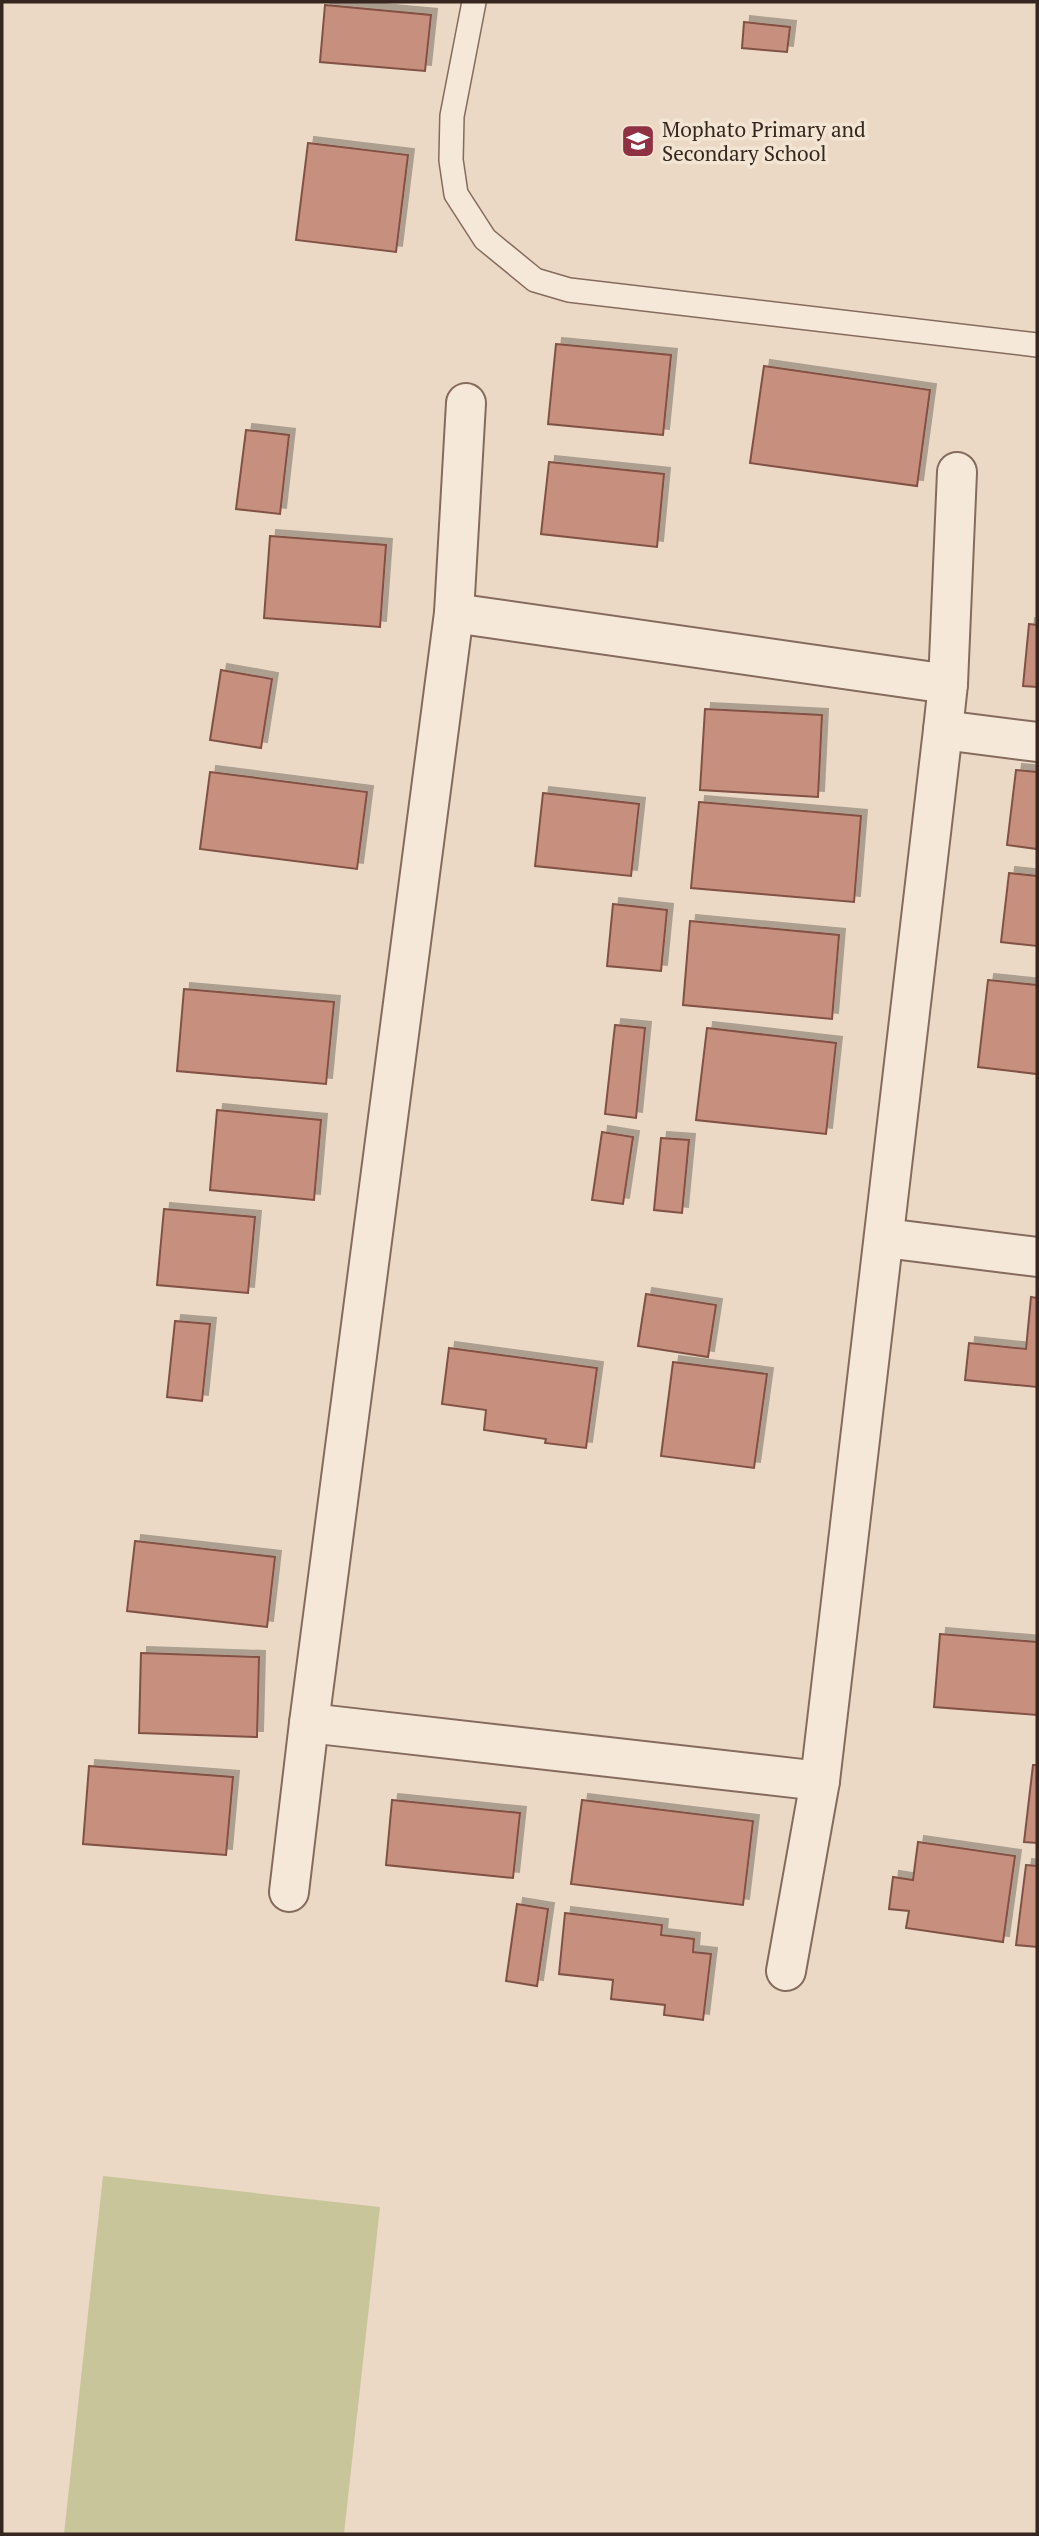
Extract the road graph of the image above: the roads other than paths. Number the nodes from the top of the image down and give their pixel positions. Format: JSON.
{"nodes":[{"id":1,"x":474,"y":2,"type":"edge"},
{"id":2,"x":1037,"y":345,"type":"edge"},
{"id":3,"x":466,"y":403,"type":"dead end"},
{"id":4,"x":957,"y":472,"type":"dead end"},
{"id":5,"x":454,"y":613,"type":"junction"},
{"id":6,"x":948,"y":684,"type":"junction"},
{"id":7,"x":943,"y":730,"type":"junction"},
{"id":8,"x":1037,"y":742,"type":"edge"},
{"id":9,"x":885,"y":1238,"type":"junction"},
{"id":10,"x":1037,"y":1258,"type":"edge"},
{"id":11,"x":309,"y":1723,"type":"junction"},
{"id":12,"x":820,"y":1781,"type":"junction"},
{"id":13,"x":289,"y":1892,"type":"dead end"},
{"id":14,"x":786,"y":1971,"type":"dead end"}],
"edges":[{"from":1,"to":2,"type":"lane"},
{"from":3,"to":5,"type":"street"},
{"from":4,"to":6,"type":"street"},
{"from":5,"to":6,"type":"street"},
{"from":5,"to":11,"type":"street"},
{"from":6,"to":7,"type":"street"},
{"from":7,"to":8,"type":"street"},
{"from":7,"to":9,"type":"street"},
{"from":9,"to":10,"type":"street"},
{"from":9,"to":12,"type":"street"},
{"from":11,"to":12,"type":"street"},
{"from":11,"to":13,"type":"street"},
{"from":12,"to":14,"type":"street"}]}
